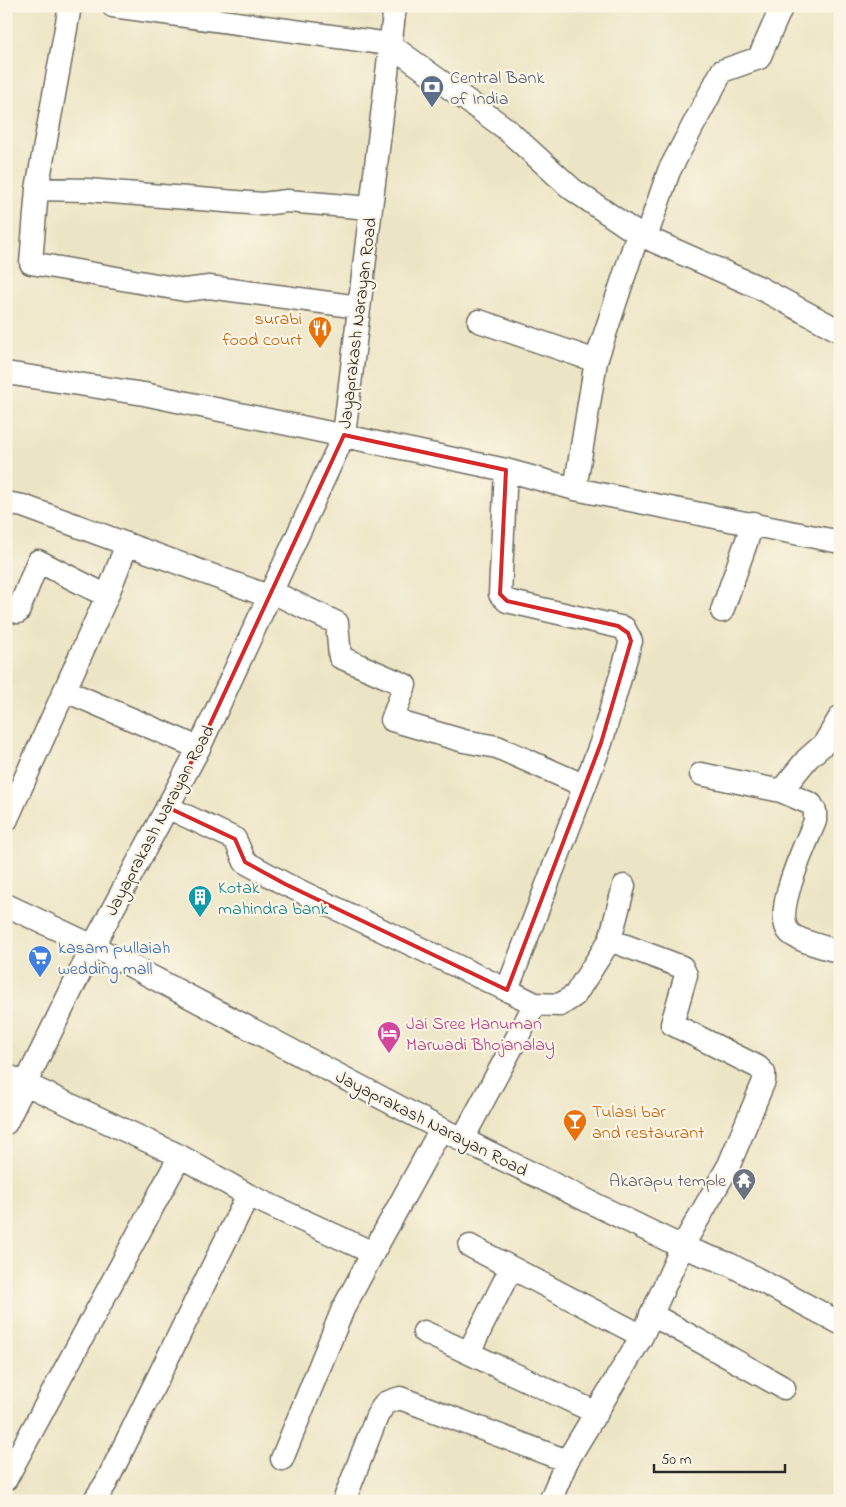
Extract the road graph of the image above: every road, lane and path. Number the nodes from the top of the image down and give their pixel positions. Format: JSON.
{"nodes":[{"id":1,"x":70,"y":6,"type":"edge"},
{"id":2,"x":113,"y":6,"type":"edge"},
{"id":3,"x":395,"y":6,"type":"edge"},
{"id":4,"x":782,"y":6,"type":"edge"},
{"id":5,"x":389,"y":44,"type":"junction"},
{"id":6,"x":36,"y":189,"type":"junction"},
{"id":7,"x":370,"y":208,"type":"junction"},
{"id":8,"x":642,"y":235,"type":"junction"},
{"id":9,"x":359,"y":307,"type":"junction"},
{"id":10,"x":479,"y":321,"type":"dead end"},
{"id":11,"x":840,"y":331,"type":"edge"},
{"id":12,"x":596,"y":360,"type":"junction"},
{"id":13,"x":6,"y":373,"type":"edge"},
{"id":14,"x":344,"y":435,"type":"junction"},
{"id":15,"x":506,"y":470,"type":"junction"},
{"id":16,"x":575,"y":489,"type":"junction"},
{"id":17,"x":6,"y":503,"type":"edge"},
{"id":18,"x":753,"y":523,"type":"junction"},
{"id":19,"x":840,"y":542,"type":"edge"},
{"id":20,"x":127,"y":544,"type":"junction"},
{"id":21,"x":269,"y":593,"type":"junction"},
{"id":22,"x":107,"y":596,"type":"junction"},
{"id":23,"x":722,"y":611,"type":"dead end"},
{"id":24,"x":18,"y":612,"type":"dead end"},
{"id":25,"x":66,"y":691,"type":"junction"},
{"id":26,"x":840,"y":717,"type":"edge"},
{"id":27,"x":199,"y":748,"type":"junction"},
{"id":28,"x":701,"y":774,"type":"dead end"},
{"id":29,"x":585,"y":786,"type":"junction"},
{"id":30,"x":781,"y":791,"type":"junction"},
{"id":31,"x":166,"y":807,"type":"junction"},
{"id":32,"x":6,"y":821,"type":"edge"},
{"id":33,"x":624,"y":886,"type":"dead end"},
{"id":34,"x":6,"y":905,"type":"edge"},
{"id":35,"x":610,"y":940,"type":"junction"},
{"id":36,"x":93,"y":946,"type":"junction"},
{"id":37,"x":840,"y":952,"type":"edge"},
{"id":38,"x":507,"y":990,"type":"junction"},
{"id":39,"x":535,"y":1004,"type":"junction"},
{"id":40,"x":15,"y":1080,"type":"edge"},
{"id":41,"x":6,"y":1123,"type":"edge"},
{"id":42,"x":441,"y":1129,"type":"junction"},
{"id":43,"x":462,"y":1140,"type":"junction"},
{"id":44,"x":180,"y":1156,"type":"junction"},
{"id":45,"x":248,"y":1195,"type":"junction"},
{"id":46,"x":470,"y":1246,"type":"dead end"},
{"id":47,"x":682,"y":1247,"type":"junction"},
{"id":48,"x":373,"y":1253,"type":"junction"},
{"id":49,"x":511,"y":1268,"type":"junction"},
{"id":50,"x":651,"y":1314,"type":"junction"},
{"id":51,"x":840,"y":1323,"type":"edge"},
{"id":52,"x":424,"y":1332,"type":"dead end"},
{"id":53,"x":642,"y":1336,"type":"junction"},
{"id":54,"x":469,"y":1352,"type":"junction"},
{"id":55,"x":784,"y":1388,"type":"dead end"},
{"id":56,"x":597,"y":1413,"type":"junction"},
{"id":57,"x":282,"y":1459,"type":"dead end"},
{"id":58,"x":567,"y":1461,"type":"junction"},
{"id":59,"x":6,"y":1479,"type":"edge"},
{"id":60,"x":94,"y":1501,"type":"edge"},
{"id":61,"x":344,"y":1501,"type":"edge"},
{"id":62,"x":550,"y":1501,"type":"edge"}],
"edges":[{"from":1,"to":6,"type":"street"},
{"from":2,"to":5,"type":"street"},
{"from":3,"to":5,"type":"street","name":"Jayaprakash Narayan Road"},
{"from":4,"to":8,"type":"street"},
{"from":5,"to":7,"type":"street","name":"Jayaprakash Narayan Road"},
{"from":5,"to":8,"type":"street"},
{"from":6,"to":7,"type":"street"},
{"from":6,"to":9,"type":"street"},
{"from":7,"to":9,"type":"street","name":"Jayaprakash Narayan Road"},
{"from":8,"to":11,"type":"street"},
{"from":8,"to":12,"type":"street"},
{"from":9,"to":14,"type":"street","name":"Jayaprakash Narayan Road"},
{"from":10,"to":12,"type":"street"},
{"from":12,"to":16,"type":"street"},
{"from":13,"to":14,"type":"street"},
{"from":14,"to":15,"type":"street"},
{"from":14,"to":21,"type":"street","name":"Jayaprakash Narayan Road"},
{"from":15,"to":16,"type":"street"},
{"from":15,"to":29,"type":"street"},
{"from":16,"to":18,"type":"street"},
{"from":17,"to":20,"type":"street"},
{"from":18,"to":19,"type":"street"},
{"from":18,"to":23,"type":"street"},
{"from":20,"to":21,"type":"street"},
{"from":20,"to":22,"type":"street"},
{"from":21,"to":27,"type":"street","name":"Jayaprakash Narayan Road"},
{"from":21,"to":29,"type":"street"},
{"from":22,"to":24,"type":"street"},
{"from":22,"to":25,"type":"street"},
{"from":25,"to":27,"type":"street"},
{"from":25,"to":32,"type":"street"},
{"from":26,"to":30,"type":"street"},
{"from":27,"to":31,"type":"street","name":"Jayaprakash Narayan Road"},
{"from":28,"to":30,"type":"street"},
{"from":29,"to":38,"type":"street"},
{"from":30,"to":37,"type":"street"},
{"from":31,"to":36,"type":"street","name":"Jayaprakash Narayan Road"},
{"from":31,"to":38,"type":"street"},
{"from":33,"to":35,"type":"street"},
{"from":34,"to":36,"type":"street"},
{"from":35,"to":39,"type":"street"},
{"from":35,"to":47,"type":"street"},
{"from":36,"to":40,"type":"street"},
{"from":36,"to":42,"type":"street","name":"Jayaprakash Narayan Road"},
{"from":38,"to":39,"type":"street"},
{"from":39,"to":43,"type":"street"},
{"from":40,"to":41,"type":"street"},
{"from":40,"to":44,"type":"street"},
{"from":42,"to":43,"type":"street","name":"Jayaprakash Narayan Road"},
{"from":42,"to":48,"type":"street"},
{"from":43,"to":47,"type":"street","name":"Jayaprakash Narayan Road"},
{"from":44,"to":45,"type":"street"},
{"from":44,"to":59,"type":"street"},
{"from":45,"to":48,"type":"street"},
{"from":45,"to":60,"type":"street"},
{"from":46,"to":49,"type":"street"},
{"from":47,"to":50,"type":"street"},
{"from":47,"to":51,"type":"street","name":"Jayaprakash Narayan Road"},
{"from":48,"to":57,"type":"street"},
{"from":49,"to":53,"type":"street"},
{"from":49,"to":54,"type":"street"},
{"from":50,"to":53,"type":"street"},
{"from":50,"to":55,"type":"street"},
{"from":52,"to":54,"type":"street"},
{"from":53,"to":56,"type":"street"},
{"from":54,"to":56,"type":"street"},
{"from":56,"to":58,"type":"street"},
{"from":58,"to":61,"type":"street"},
{"from":58,"to":62,"type":"street"}]}
